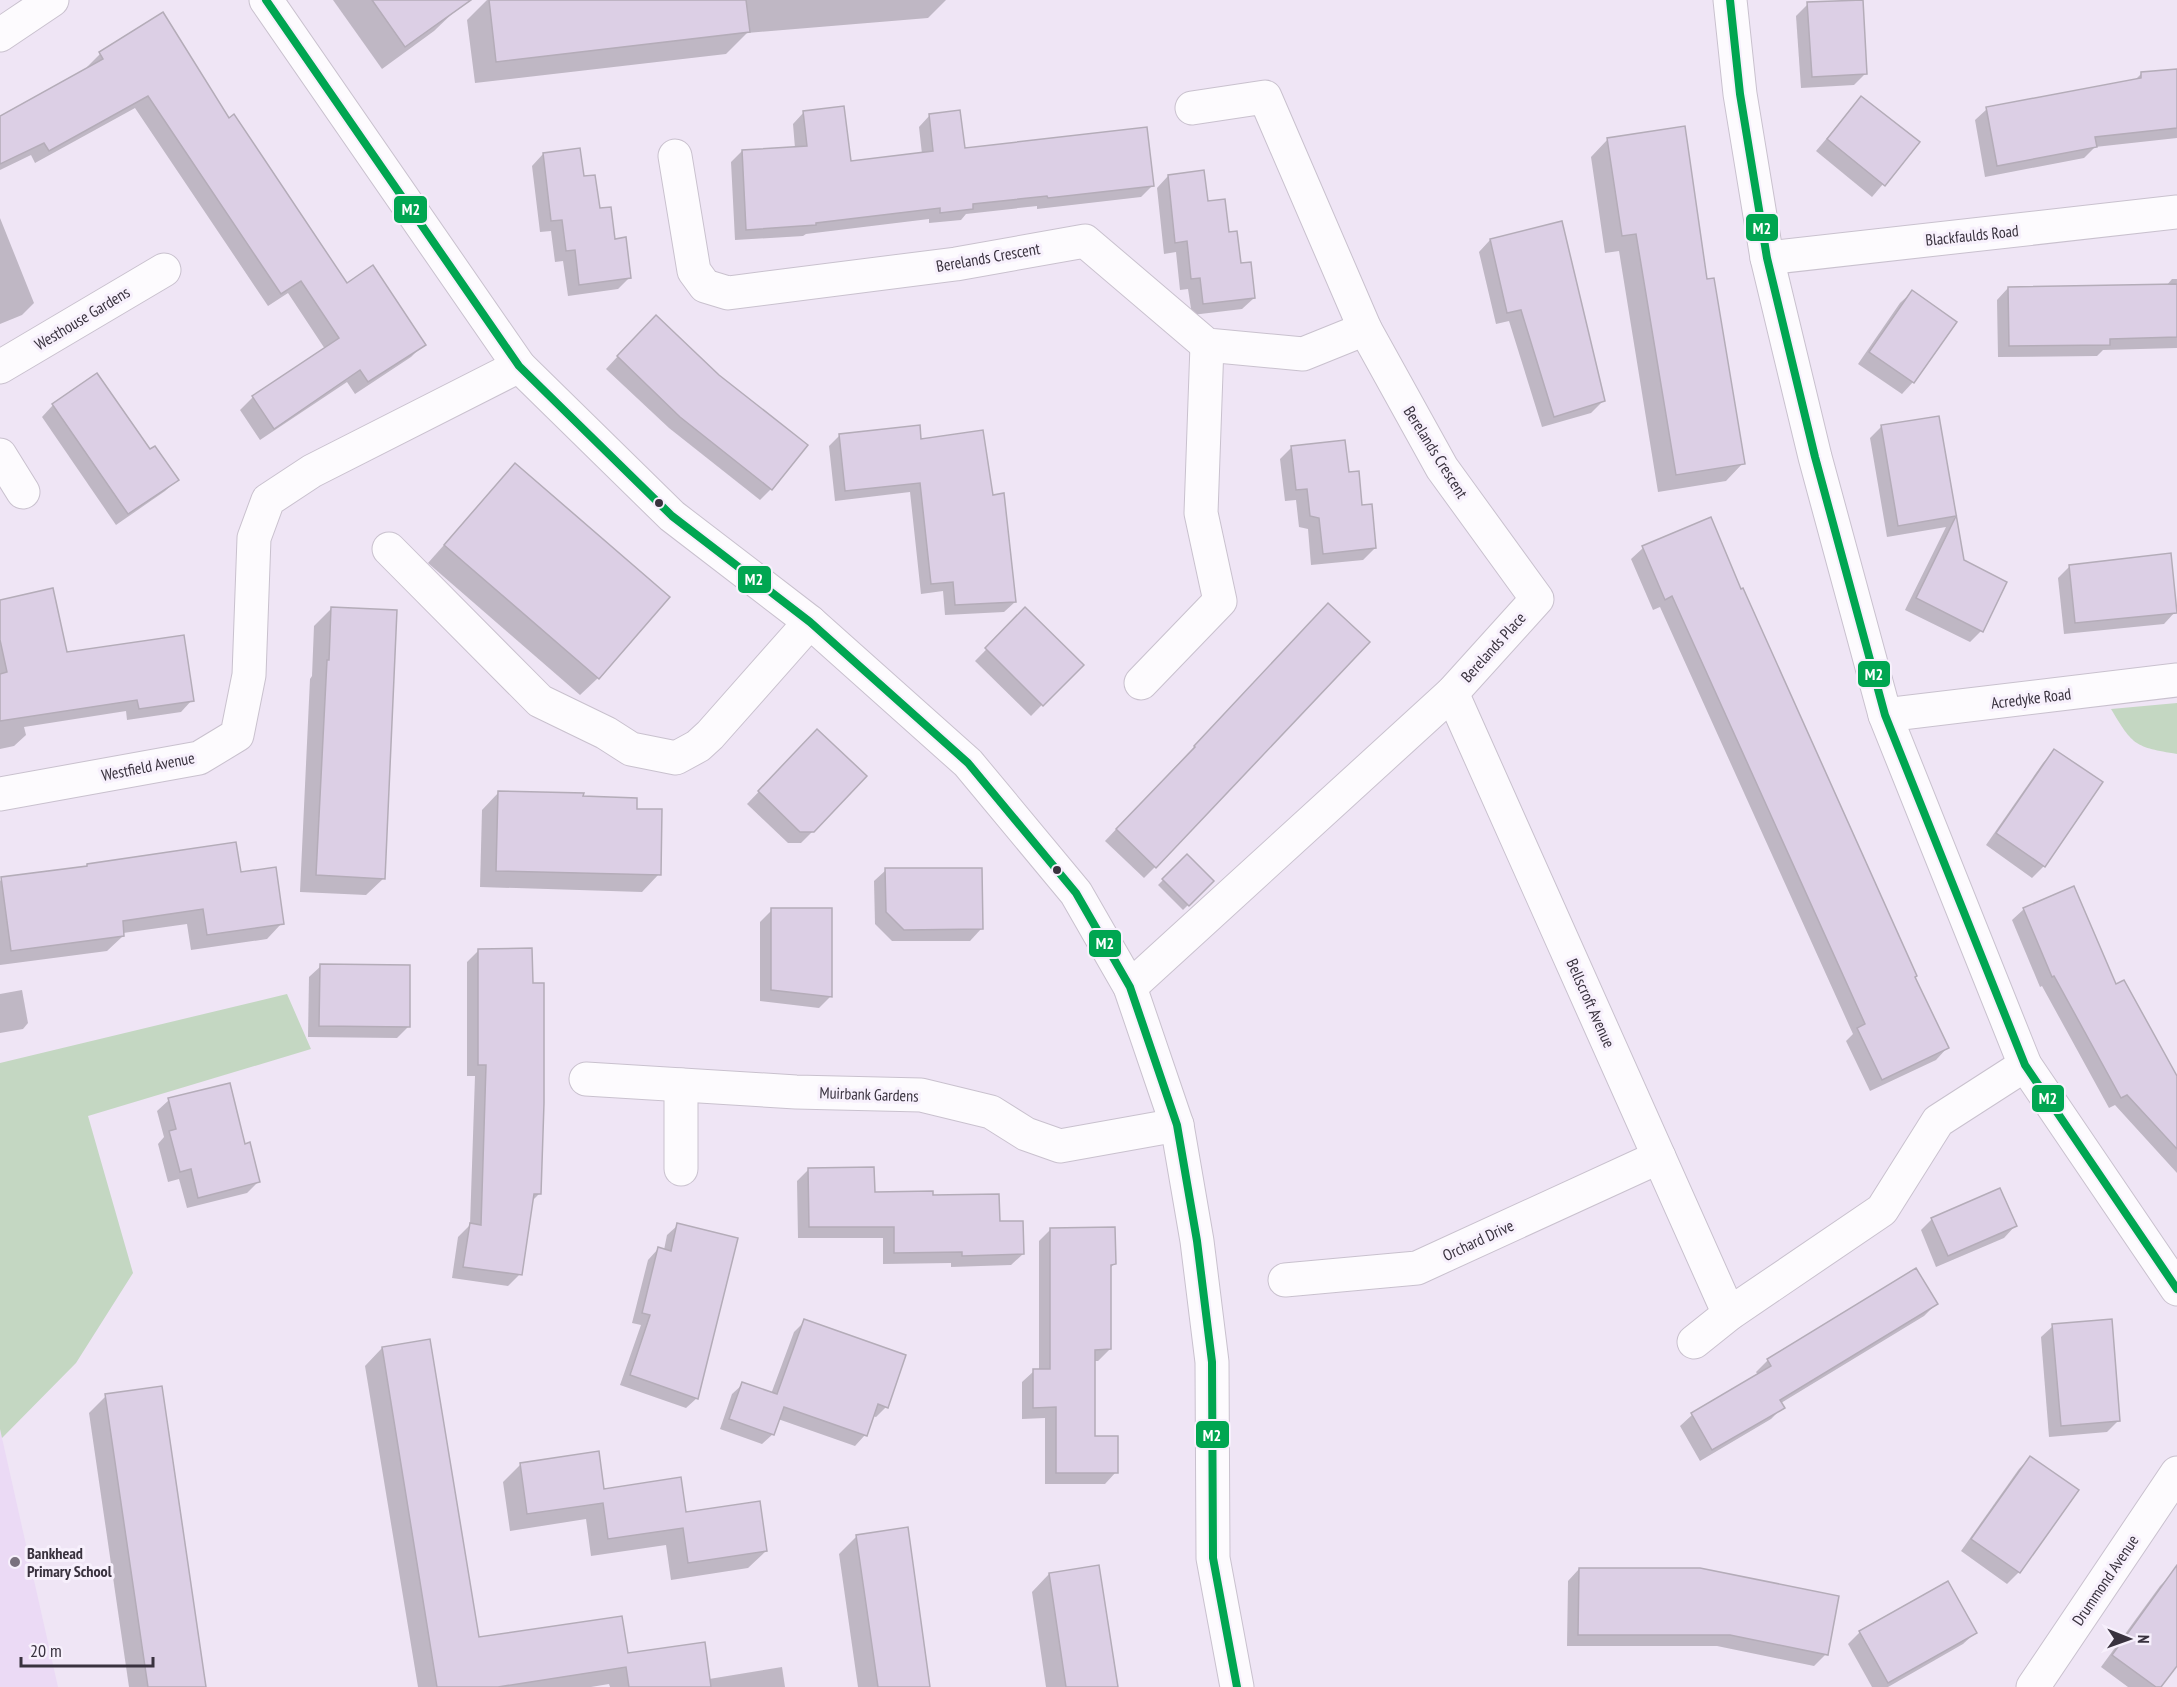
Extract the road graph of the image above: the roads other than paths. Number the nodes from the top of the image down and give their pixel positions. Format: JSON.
{"nodes":[{"id":1,"x":52,"y":0,"type":"edge"},
{"id":2,"x":266,"y":0,"type":"edge"},
{"id":3,"x":1730,"y":0,"type":"edge"},
{"id":4,"x":0,"y":35,"type":"edge"},
{"id":5,"x":1192,"y":108,"type":"dead end"},
{"id":6,"x":675,"y":156,"type":"dead end"},
{"id":7,"x":2177,"y":212,"type":"edge"},
{"id":8,"x":1767,"y":258,"type":"junction"},
{"id":9,"x":164,"y":270,"type":"dead end"},
{"id":10,"x":1365,"y":329,"type":"junction"},
{"id":11,"x":1207,"y":345,"type":"junction"},
{"id":12,"x":519,"y":366,"type":"junction"},
{"id":13,"x":0,"y":367,"type":"edge"},
{"id":14,"x":0,"y":455,"type":"edge"},
{"id":15,"x":23,"y":492,"type":"dead end"},
{"id":16,"x":389,"y":549,"type":"dead end"},
{"id":17,"x":1537,"y":599,"type":"joint"},
{"id":18,"x":810,"y":622,"type":"junction"},
{"id":19,"x":2177,"y":680,"type":"edge"},
{"id":20,"x":1141,"y":683,"type":"dead end"},
{"id":21,"x":1452,"y":693,"type":"junction"},
{"id":22,"x":1885,"y":716,"type":"junction"},
{"id":23,"x":0,"y":794,"type":"edge"},
{"id":24,"x":1130,"y":987,"type":"junction"},
{"id":25,"x":2025,"y":1065,"type":"junction"},
{"id":26,"x":586,"y":1079,"type":"dead end"},
{"id":27,"x":681,"y":1085,"type":"junction"},
{"id":28,"x":1177,"y":1125,"type":"junction"},
{"id":29,"x":1659,"y":1156,"type":"junction"},
{"id":30,"x":681,"y":1169,"type":"dead end"},
{"id":31,"x":1285,"y":1280,"type":"dead end"},
{"id":32,"x":2177,"y":1289,"type":"edge"},
{"id":33,"x":1729,"y":1314,"type":"junction"},
{"id":34,"x":1694,"y":1342,"type":"dead end"},
{"id":35,"x":2177,"y":1473,"type":"edge"},
{"id":36,"x":1237,"y":1687,"type":"edge"},
{"id":37,"x":2033,"y":1687,"type":"edge"}],
"edges":[{"from":1,"to":4,"type":"street"},
{"from":2,"to":12,"type":"street"},
{"from":3,"to":8,"type":"street"},
{"from":5,"to":10,"type":"street","name":"Berelands Crescent"},
{"from":6,"to":11,"type":"street","name":"Berelands Crescent"},
{"from":7,"to":8,"type":"street","name":"Blackfaulds Road"},
{"from":8,"to":22,"type":"street"},
{"from":9,"to":13,"type":"street","name":"Westhouse Gardens"},
{"from":10,"to":11,"type":"street"},
{"from":10,"to":17,"type":"street","name":"Berelands Crescent"},
{"from":11,"to":20,"type":"street"},
{"from":12,"to":18,"type":"street"},
{"from":12,"to":23,"type":"street","name":"Westfield Avenue"},
{"from":14,"to":15,"type":"street"},
{"from":16,"to":18,"type":"street"},
{"from":17,"to":21,"type":"street","name":"Berelands Place"},
{"from":18,"to":24,"type":"street"},
{"from":19,"to":22,"type":"street","name":"Acredyke Road"},
{"from":21,"to":24,"type":"street","name":"Berelands Place"},
{"from":21,"to":29,"type":"street","name":"Bellscroft Avenue"},
{"from":22,"to":25,"type":"street"},
{"from":24,"to":28,"type":"street"},
{"from":25,"to":32,"type":"street"},
{"from":25,"to":33,"type":"street"},
{"from":26,"to":27,"type":"street","name":"Muirbank Gardens"},
{"from":27,"to":28,"type":"street","name":"Muirbank Gardens"},
{"from":27,"to":30,"type":"street"},
{"from":28,"to":36,"type":"street"},
{"from":29,"to":31,"type":"street","name":"Orchard Drive"},
{"from":29,"to":33,"type":"street","name":"Bellscroft Avenue"},
{"from":33,"to":34,"type":"street"},
{"from":35,"to":37,"type":"street","name":"Drummond Avenue"}]}
